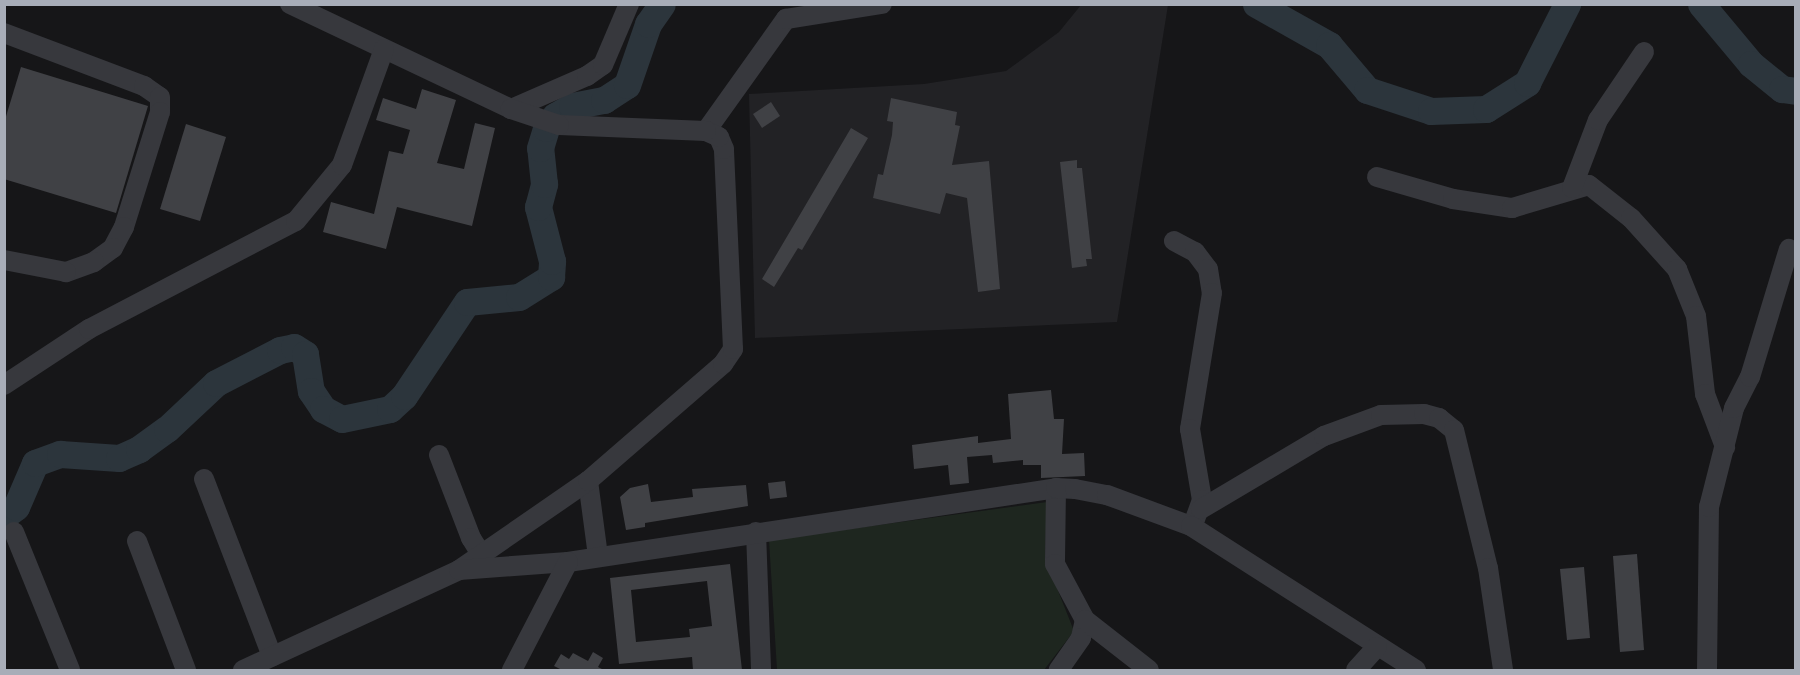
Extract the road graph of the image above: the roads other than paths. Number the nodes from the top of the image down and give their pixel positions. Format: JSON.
{"nodes":[{"id":1,"x":290,"y":4,"type":"edge"},
{"id":2,"x":629,"y":4,"type":"edge"},
{"id":3,"x":882,"y":4,"type":"edge"},
{"id":4,"x":785,"y":12,"type":"edge"},
{"id":5,"x":4,"y":33,"type":"edge"},
{"id":6,"x":384,"y":49,"type":"junction"},
{"id":7,"x":1644,"y":52,"type":"dead end"},
{"id":8,"x":520,"y":112,"type":"junction"},
{"id":9,"x":706,"y":131,"type":"junction"},
{"id":10,"x":1377,"y":177,"type":"dead end"},
{"id":11,"x":1572,"y":188,"type":"junction"},
{"id":12,"x":1174,"y":241,"type":"dead end"},
{"id":13,"x":1789,"y":249,"type":"dead end"},
{"id":14,"x":4,"y":260,"type":"edge"},
{"id":15,"x":4,"y":385,"type":"edge"},
{"id":16,"x":1725,"y":447,"type":"junction"},
{"id":17,"x":440,"y":455,"type":"dead end"},
{"id":18,"x":204,"y":479,"type":"dead end"},
{"id":19,"x":588,"y":481,"type":"junction"},
{"id":20,"x":1056,"y":488,"type":"junction"},
{"id":21,"x":1196,"y":518,"type":"junction"},
{"id":22,"x":14,"y":532,"type":"dead end"},
{"id":23,"x":756,"y":532,"type":"junction"},
{"id":24,"x":136,"y":541,"type":"dead end"},
{"id":25,"x":481,"y":554,"type":"junction"},
{"id":26,"x":598,"y":556,"type":"junction"},
{"id":27,"x":568,"y":562,"type":"junction"},
{"id":28,"x":459,"y":570,"type":"junction"},
{"id":29,"x":1085,"y":620,"type":"junction"},
{"id":30,"x":1377,"y":647,"type":"junction"},
{"id":31,"x":272,"y":656,"type":"junction"},
{"id":32,"x":70,"y":670,"type":"edge"},
{"id":33,"x":186,"y":670,"type":"edge"},
{"id":34,"x":243,"y":670,"type":"edge"},
{"id":35,"x":512,"y":670,"type":"edge"},
{"id":36,"x":760,"y":670,"type":"edge"},
{"id":37,"x":1059,"y":670,"type":"edge"},
{"id":38,"x":1149,"y":670,"type":"edge"},
{"id":39,"x":1356,"y":670,"type":"edge"},
{"id":40,"x":1416,"y":670,"type":"edge"},
{"id":41,"x":1503,"y":670,"type":"edge"},
{"id":42,"x":1707,"y":670,"type":"edge"}],
"edges":[{"from":1,"to":6,"type":"street"},
{"from":2,"to":8,"type":"street"},
{"from":3,"to":4,"type":"street"},
{"from":4,"to":9,"type":"street"},
{"from":5,"to":14,"type":"street"},
{"from":6,"to":8,"type":"street"},
{"from":6,"to":15,"type":"street"},
{"from":7,"to":11,"type":"street"},
{"from":8,"to":9,"type":"street"},
{"from":9,"to":19,"type":"street"},
{"from":10,"to":11,"type":"street"},
{"from":11,"to":16,"type":"street"},
{"from":12,"to":21,"type":"street"},
{"from":13,"to":16,"type":"street"},
{"from":16,"to":42,"type":"street"},
{"from":17,"to":25,"type":"street"},
{"from":18,"to":31,"type":"street"},
{"from":19,"to":25,"type":"street"},
{"from":19,"to":26,"type":"street"},
{"from":20,"to":21,"type":"street"},
{"from":20,"to":23,"type":"street"},
{"from":20,"to":29,"type":"street"},
{"from":21,"to":30,"type":"street"},
{"from":21,"to":41,"type":"street"},
{"from":22,"to":32,"type":"street"},
{"from":23,"to":26,"type":"street"},
{"from":23,"to":36,"type":"street"},
{"from":24,"to":33,"type":"street"},
{"from":25,"to":28,"type":"street"},
{"from":26,"to":27,"type":"street"},
{"from":27,"to":28,"type":"street"},
{"from":27,"to":35,"type":"street"},
{"from":28,"to":31,"type":"street"},
{"from":29,"to":37,"type":"street"},
{"from":29,"to":38,"type":"street"},
{"from":30,"to":39,"type":"street"},
{"from":30,"to":40,"type":"street"},
{"from":31,"to":34,"type":"street"}]}
